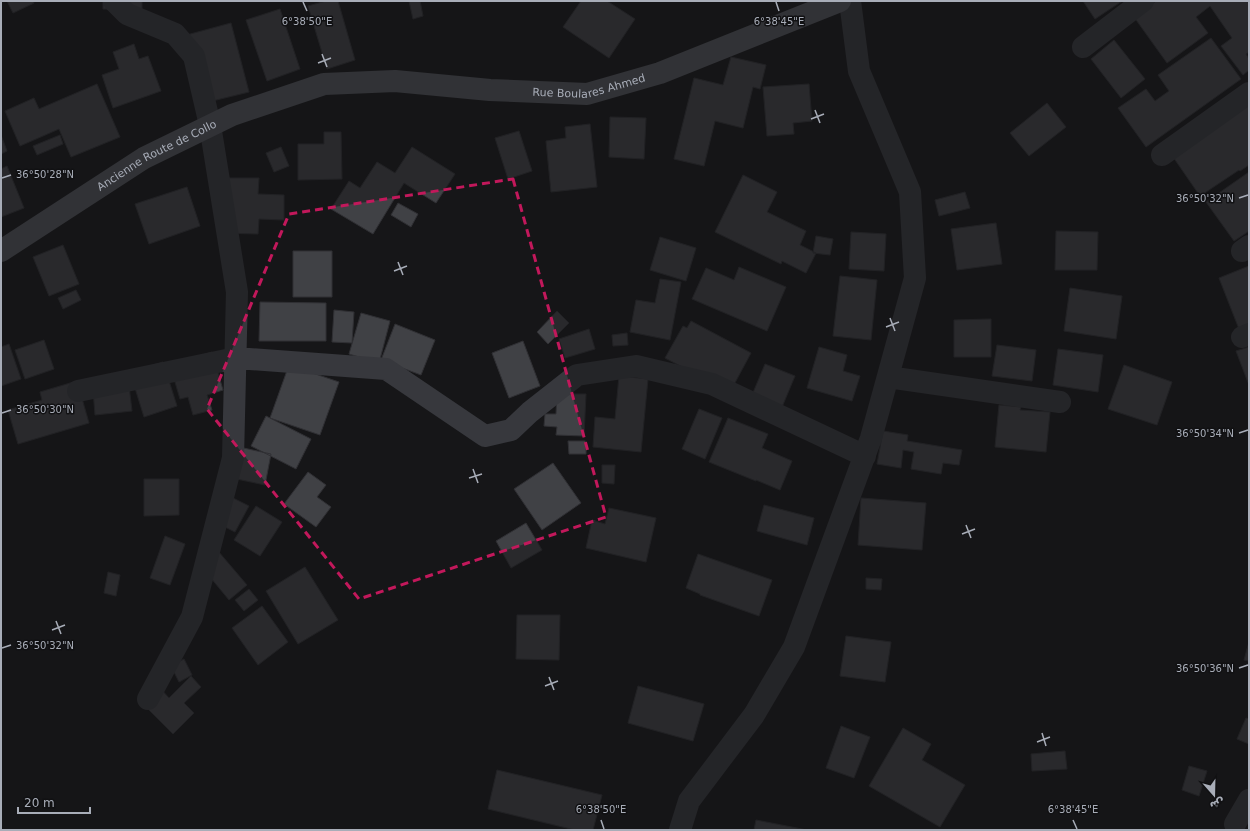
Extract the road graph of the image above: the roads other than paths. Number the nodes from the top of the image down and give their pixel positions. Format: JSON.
{"nodes":[{"id":1,"x":114,"y":1,"type":"edge"},
{"id":2,"x":840,"y":1,"type":"edge"},
{"id":3,"x":850,"y":1,"type":"edge"},
{"id":4,"x":1143,"y":1,"type":"edge"},
{"id":5,"x":1083,"y":47,"type":"dead end"},
{"id":6,"x":324,"y":84,"type":"joint"},
{"id":7,"x":1249,"y":93,"type":"edge"},
{"id":8,"x":210,"y":125,"type":"junction"},
{"id":9,"x":1162,"y":155,"type":"dead end"},
{"id":10,"x":1,"y":251,"type":"edge"},
{"id":11,"x":236,"y":358,"type":"junction"},
{"id":12,"x":888,"y":377,"type":"junction"},
{"id":13,"x":78,"y":391,"type":"dead end"},
{"id":14,"x":1060,"y":402,"type":"dead end"},
{"id":15,"x":865,"y":456,"type":"junction"},
{"id":16,"x":148,"y":699,"type":"dead end"},
{"id":17,"x":1249,"y":800,"type":"edge"},
{"id":18,"x":1235,"y":824,"type":"dead end"},
{"id":19,"x":680,"y":830,"type":"edge"}],
"edges":[{"from":1,"to":8,"type":"street"},
{"from":2,"to":6,"type":"main road","name":"Rue Boulares Ahmed"},
{"from":3,"to":12,"type":"street"},
{"from":4,"to":5,"type":"street"},
{"from":6,"to":8,"type":"main road","name":"Ancienne Route de Collo"},
{"from":7,"to":9,"type":"street"},
{"from":8,"to":10,"type":"main road","name":"Ancienne Route de Collo"},
{"from":8,"to":11,"type":"street"},
{"from":11,"to":13,"type":"street"},
{"from":11,"to":15,"type":"street"},
{"from":11,"to":16,"type":"street"},
{"from":12,"to":14,"type":"street"},
{"from":12,"to":15,"type":"street"},
{"from":15,"to":19,"type":"street"},
{"from":17,"to":18,"type":"street"}]}
